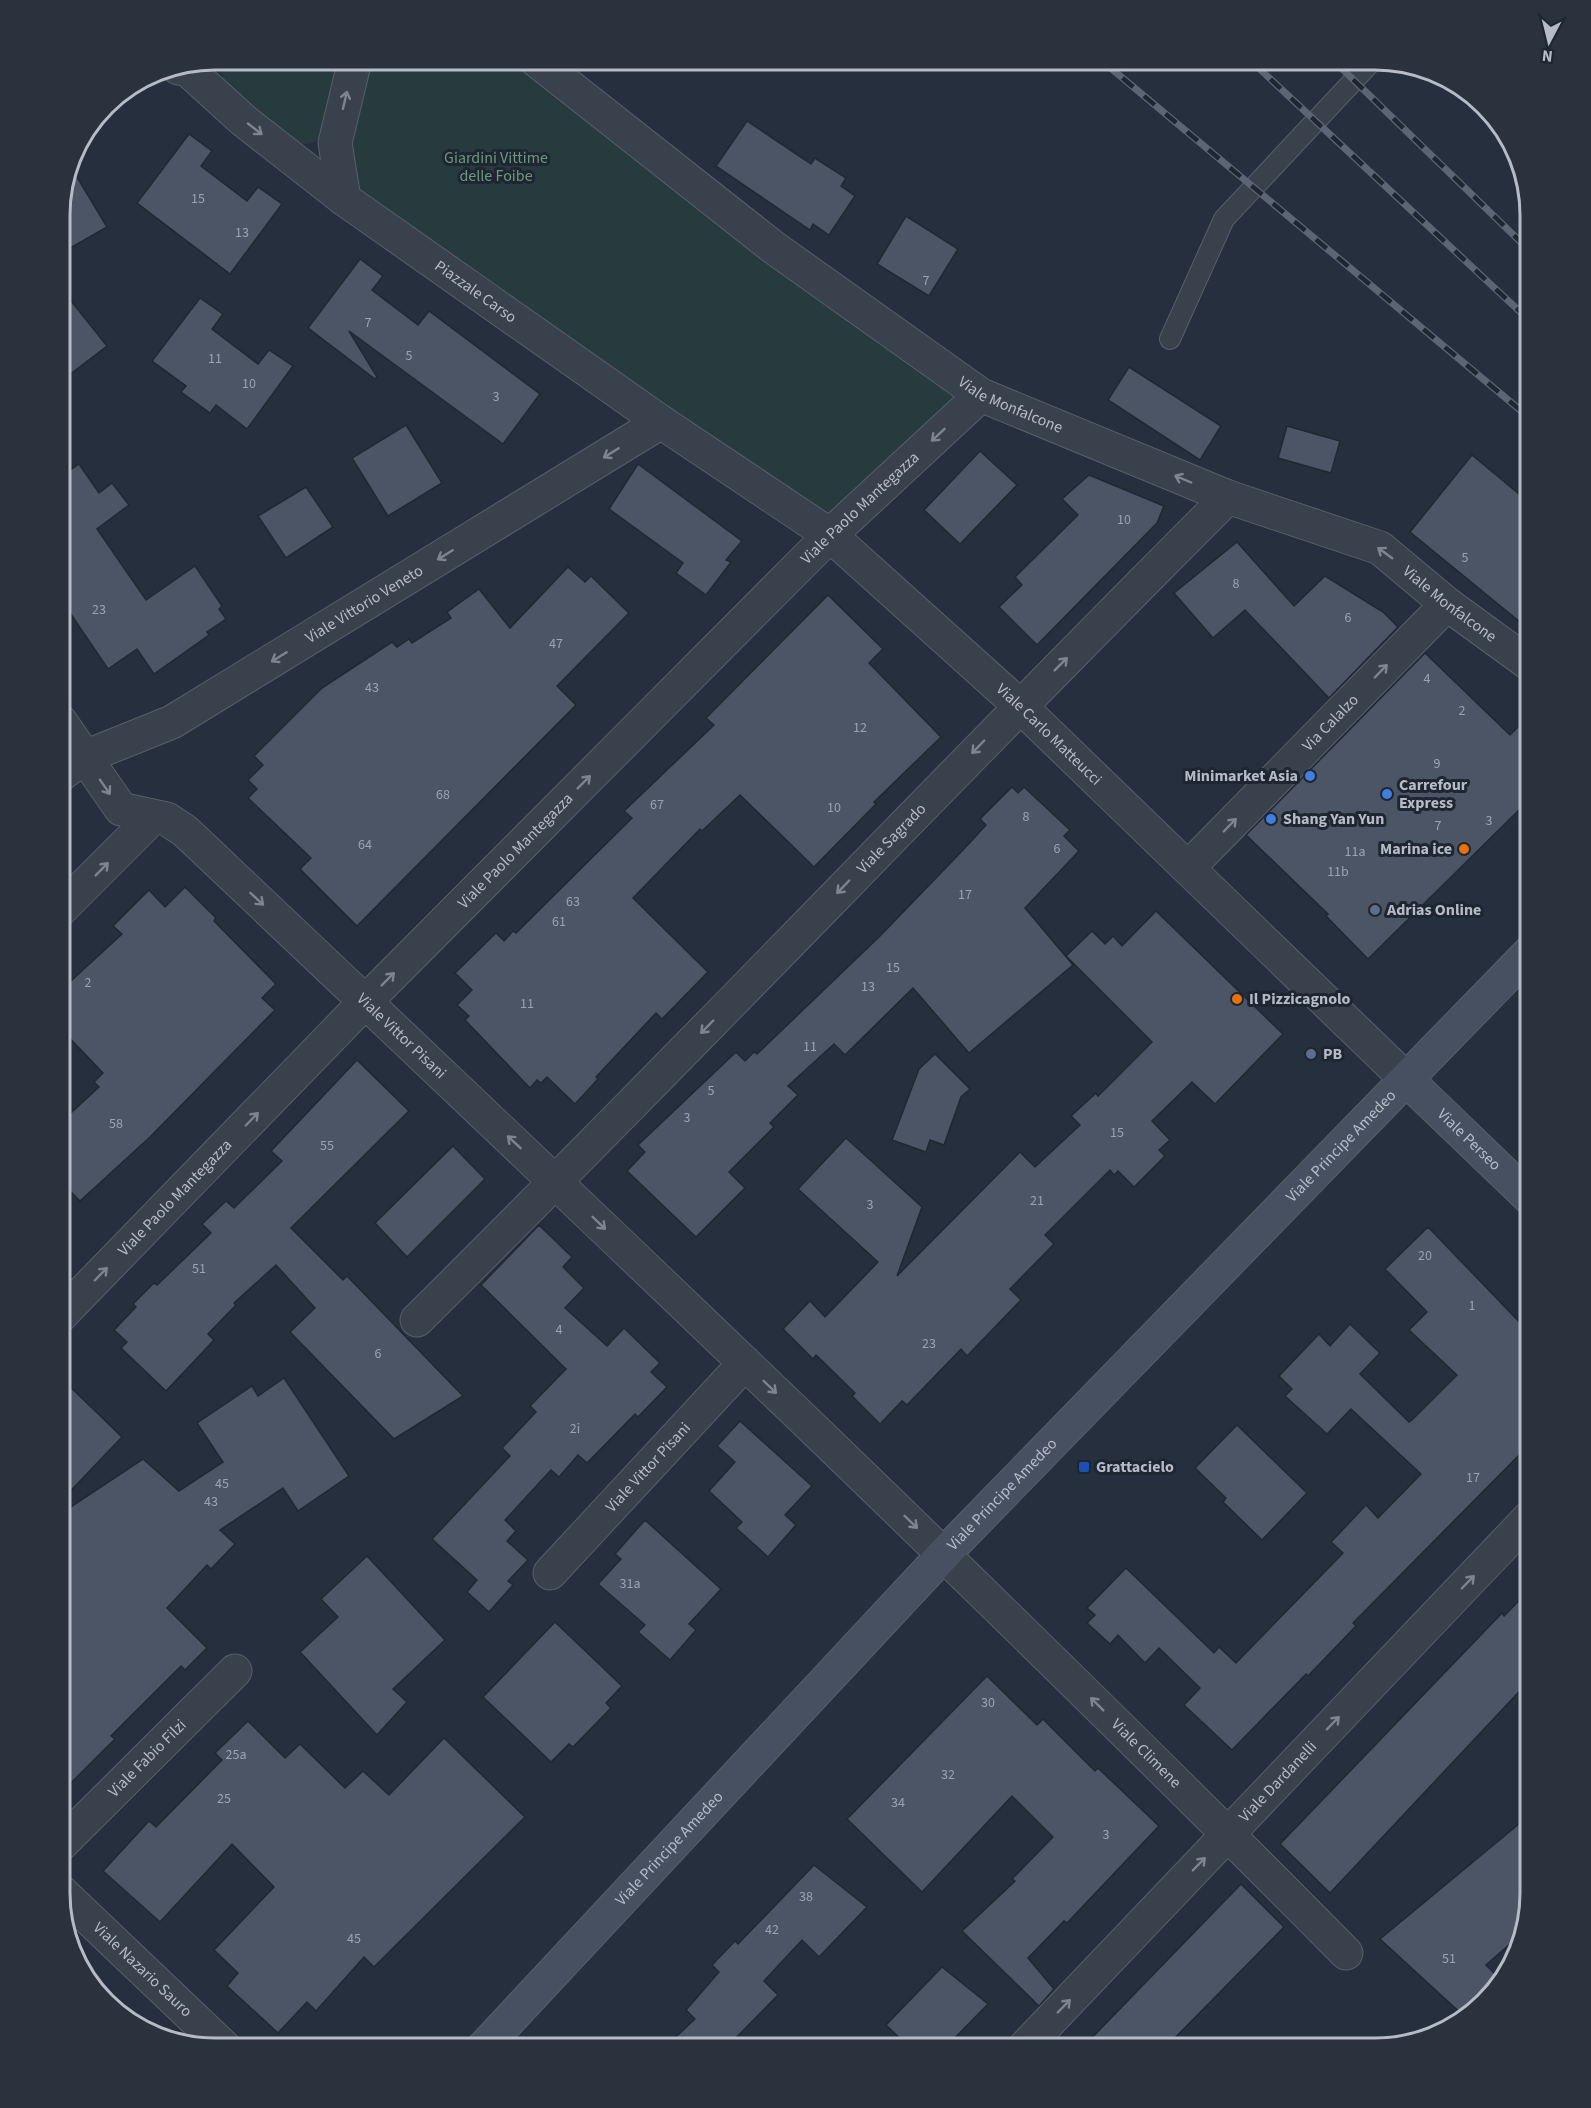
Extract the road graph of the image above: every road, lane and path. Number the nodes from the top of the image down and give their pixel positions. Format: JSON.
{"nodes":[{"id":1,"x":208,"y":71,"type":"edge"},
{"id":2,"x":352,"y":71,"type":"edge"},
{"id":3,"x":550,"y":71,"type":"edge"},
{"id":4,"x":1363,"y":71,"type":"edge"},
{"id":5,"x":190,"y":73,"type":"edge"},
{"id":6,"x":227,"y":107,"type":"junction"},
{"id":7,"x":335,"y":143,"type":"junction"},
{"id":8,"x":291,"y":157,"type":"junction"},
{"id":9,"x":344,"y":199,"type":"junction"},
{"id":10,"x":1170,"y":339,"type":"dead end"},
{"id":11,"x":981,"y":394,"type":"junction"},
{"id":12,"x":661,"y":422,"type":"junction"},
{"id":13,"x":1228,"y":497,"type":"junction"},
{"id":14,"x":830,"y":535,"type":"junction"},
{"id":15,"x":1447,"y":604,"type":"junction"},
{"id":16,"x":1520,"y":657,"type":"edge"},
{"id":17,"x":1019,"y":705,"type":"junction"},
{"id":18,"x":73,"y":766,"type":"edge"},
{"id":19,"x":153,"y":817,"type":"junction"},
{"id":20,"x":1189,"y":867,"type":"junction"},
{"id":21,"x":71,"y":899,"type":"edge"},
{"id":22,"x":1520,"y":962,"type":"edge"},
{"id":23,"x":365,"y":1002,"type":"junction"},
{"id":24,"x":1407,"y":1080,"type":"junction"},
{"id":25,"x":557,"y":1182,"type":"junction"},
{"id":26,"x":1520,"y":1188,"type":"edge"},
{"id":27,"x":70,"y":1305,"type":"edge"},
{"id":28,"x":417,"y":1320,"type":"dead end"},
{"id":29,"x":745,"y":1363,"type":"junction"},
{"id":30,"x":1520,"y":1528,"type":"edge"},
{"id":31,"x":944,"y":1554,"type":"junction"},
{"id":32,"x":550,"y":1573,"type":"dead end"},
{"id":33,"x":235,"y":1671,"type":"dead end"},
{"id":34,"x":1228,"y":1834,"type":"junction"},
{"id":35,"x":70,"y":1835,"type":"edge"},
{"id":36,"x":71,"y":1901,"type":"edge"},
{"id":37,"x":1346,"y":1953,"type":"dead end"},
{"id":38,"x":214,"y":2038,"type":"edge"},
{"id":39,"x":492,"y":2038,"type":"edge"},
{"id":40,"x":1034,"y":2038,"type":"edge"}],
"edges":[{"from":1,"to":6,"type":"street","name":"Piazzale Carso"},
{"from":7,"to":2,"type":"street","one_way":true},
{"from":3,"to":11,"type":"street","name":"Viale Monfalcone"},
{"from":4,"to":10,"type":"lane"},
{"from":5,"to":6,"type":"street","name":"Piazzale Carso"},
{"from":6,"to":8,"type":"street","name":"Piazzale Carso","one_way":true},
{"from":7,"to":8,"type":"street"},
{"from":7,"to":9,"type":"street"},
{"from":8,"to":9,"type":"street","name":"Piazzale Carso"},
{"from":9,"to":12,"type":"street","name":"Piazzale Carso"},
{"from":13,"to":11,"type":"street","name":"Viale Monfalcone","one_way":true},
{"from":11,"to":14,"type":"street","name":"Viale Paolo Mantegazza","one_way":true},
{"from":12,"to":14,"type":"street","name":"Viale Carlo Matteucci"},
{"from":12,"to":18,"type":"street","name":"Viale Vittorio Veneto","one_way":true},
{"from":15,"to":13,"type":"street","name":"Viale Monfalcone","one_way":true},
{"from":17,"to":13,"type":"street","name":"Viale Sagrado","one_way":true},
{"from":14,"to":17,"type":"street","name":"Viale Carlo Matteucci"},
{"from":23,"to":14,"type":"street","name":"Viale Paolo Mantegazza","one_way":true},
{"from":15,"to":16,"type":"street","name":"Viale Monfalcone"},
{"from":20,"to":15,"type":"street","name":"Via Calalzo","one_way":true},
{"from":17,"to":20,"type":"street","name":"Viale Carlo Matteucci"},
{"from":17,"to":25,"type":"street","name":"Viale Sagrado","one_way":true},
{"from":18,"to":19,"type":"street","name":"Viale Vittor Pisani","one_way":true},
{"from":21,"to":19,"type":"street","one_way":true},
{"from":19,"to":23,"type":"street","name":"Viale Vittor Pisani","one_way":true},
{"from":20,"to":24,"type":"street","name":"Viale Carlo Matteucci"},
{"from":22,"to":24,"type":"street","name":"Viale Principe Amedeo"},
{"from":25,"to":23,"type":"street","name":"Viale Vittor Pisani","one_way":true},
{"from":27,"to":23,"type":"street","name":"Viale Paolo Mantegazza","one_way":true},
{"from":24,"to":26,"type":"street","name":"Viale Perseo"},
{"from":24,"to":31,"type":"street","name":"Viale Principe Amedeo"},
{"from":25,"to":28,"type":"street","name":"Viale Sagrado"},
{"from":25,"to":29,"type":"street","name":"Viale Vittor Pisani","one_way":true},
{"from":29,"to":31,"type":"street","name":"Viale Vittor Pisani","one_way":true},
{"from":29,"to":32,"type":"street","name":"Viale Vittor Pisani"},
{"from":34,"to":30,"type":"street","name":"Viale Dardanelli","one_way":true},
{"from":34,"to":31,"type":"street","name":"Viale Climene","one_way":true},
{"from":31,"to":39,"type":"street","name":"Viale Principe Amedeo"},
{"from":33,"to":35,"type":"street","name":"Viale Fabio Filzi"},
{"from":34,"to":37,"type":"street","name":"Viale Climene"},
{"from":40,"to":34,"type":"street","name":"Viale Dardanelli","one_way":true},
{"from":36,"to":38,"type":"street","name":"Viale Nazario Sauro"}]}
